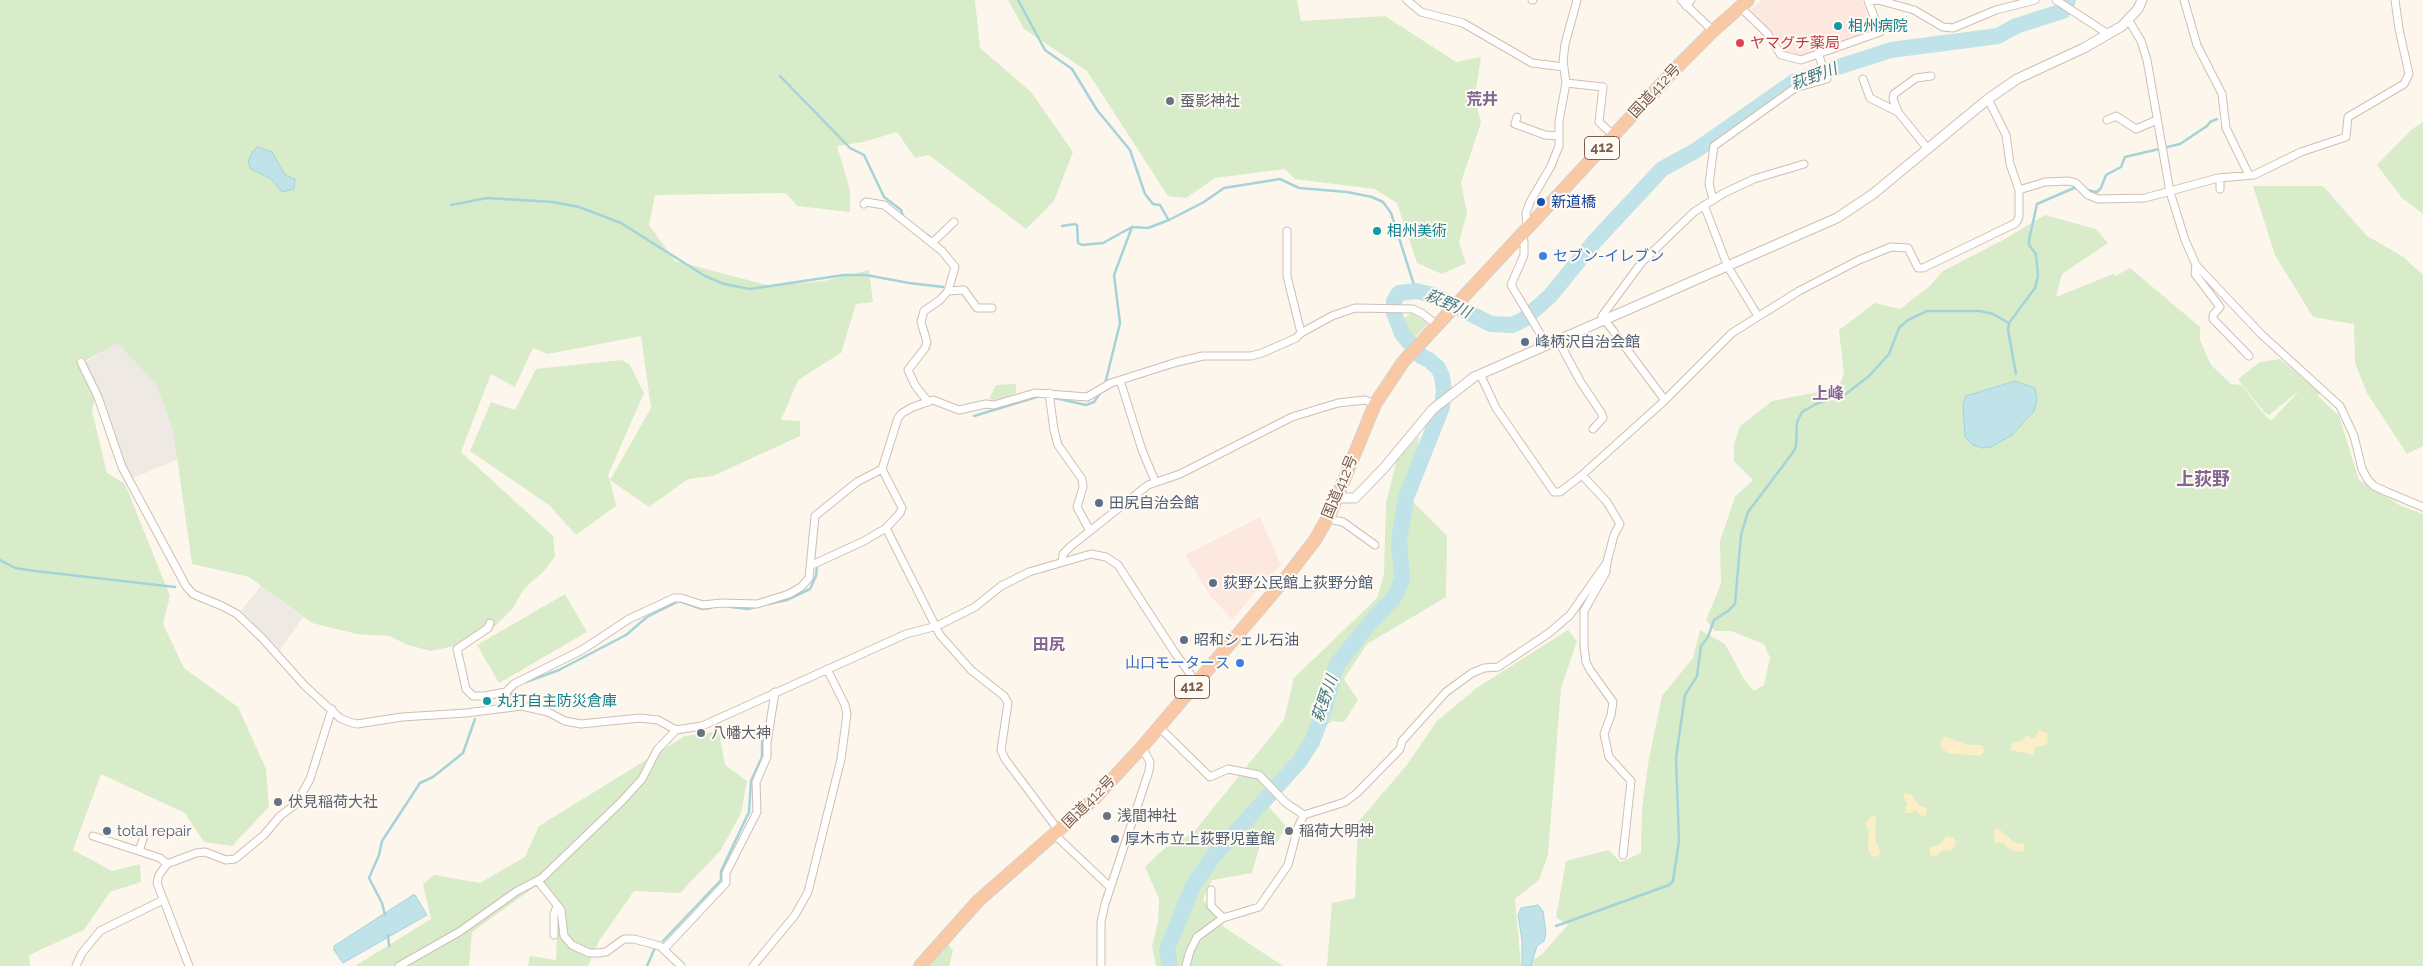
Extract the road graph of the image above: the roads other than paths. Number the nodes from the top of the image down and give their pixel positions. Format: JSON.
{"nodes":[{"id":1,"x":1407,"y":0,"type":"edge"},
{"id":2,"x":1577,"y":0,"type":"edge"},
{"id":3,"x":2035,"y":0,"type":"edge"},
{"id":4,"x":2056,"y":0,"type":"edge"},
{"id":5,"x":2142,"y":0,"type":"edge"},
{"id":6,"x":2184,"y":0,"type":"edge"},
{"id":7,"x":2395,"y":0,"type":"edge"},
{"id":8,"x":1686,"y":2,"type":"edge"},
{"id":9,"x":1744,"y":4,"type":"edge"},
{"id":10,"x":2128,"y":19,"type":"junction"},
{"id":11,"x":1713,"y":30,"type":"junction"},
{"id":12,"x":2108,"y":34,"type":"junction"},
{"id":13,"x":1819,"y":54,"type":"junction"},
{"id":14,"x":1564,"y":67,"type":"junction"},
{"id":15,"x":1931,"y":76,"type":"dead end"},
{"id":16,"x":1863,"y":79,"type":"dead end"},
{"id":17,"x":1566,"y":83,"type":"junction"},
{"id":18,"x":1988,"y":99,"type":"junction"},
{"id":19,"x":1898,"y":112,"type":"junction"},
{"id":20,"x":2107,"y":120,"type":"dead end"},
{"id":21,"x":2157,"y":120,"type":"junction"},
{"id":22,"x":1514,"y":124,"type":"dead end"},
{"id":23,"x":1559,"y":136,"type":"junction"},
{"id":24,"x":1614,"y":136,"type":"junction"},
{"id":25,"x":1927,"y":148,"type":"junction"},
{"id":26,"x":2009,"y":160,"type":"junction"},
{"id":27,"x":2000,"y":161,"type":"dead end"},
{"id":28,"x":1804,"y":164,"type":"dead end"},
{"id":29,"x":2249,"y":175,"type":"junction"},
{"id":30,"x":2220,"y":178,"type":"junction"},
{"id":31,"x":2220,"y":189,"type":"dead end"},
{"id":32,"x":2019,"y":190,"type":"junction"},
{"id":33,"x":2170,"y":192,"type":"junction"},
{"id":34,"x":1713,"y":199,"type":"junction"},
{"id":35,"x":866,"y":201,"type":"dead end"},
{"id":36,"x":1704,"y":205,"type":"junction"},
{"id":37,"x":954,"y":222,"type":"dead end"},
{"id":38,"x":1287,"y":230,"type":"dead end"},
{"id":39,"x":1524,"y":231,"type":"junction"},
{"id":40,"x":933,"y":242,"type":"junction"},
{"id":41,"x":2196,"y":265,"type":"junction"},
{"id":42,"x":1728,"y":267,"type":"junction"},
{"id":43,"x":948,"y":291,"type":"junction"},
{"id":44,"x":992,"y":308,"type":"dead end"},
{"id":45,"x":1758,"y":316,"type":"junction"},
{"id":46,"x":1604,"y":320,"type":"junction"},
{"id":47,"x":1441,"y":321,"type":"junction"},
{"id":48,"x":1301,"y":333,"type":"junction"},
{"id":49,"x":1558,"y":340,"type":"junction"},
{"id":50,"x":1548,"y":345,"type":"junction"},
{"id":51,"x":2249,"y":356,"type":"dead end"},
{"id":52,"x":81,"y":362,"type":"dead end"},
{"id":53,"x":1480,"y":374,"type":"junction"},
{"id":54,"x":1120,"y":380,"type":"junction"},
{"id":55,"x":1049,"y":393,"type":"junction"},
{"id":56,"x":1664,"y":399,"type":"junction"},
{"id":57,"x":928,"y":402,"type":"junction"},
{"id":58,"x":1375,"y":404,"type":"junction"},
{"id":59,"x":1593,"y":429,"type":"dead end"},
{"id":60,"x":882,"y":469,"type":"junction"},
{"id":61,"x":1582,"y":475,"type":"junction"},
{"id":62,"x":1155,"y":481,"type":"junction"},
{"id":63,"x":1338,"y":498,"type":"junction"},
{"id":64,"x":2423,"y":507,"type":"edge"},
{"id":65,"x":1328,"y":519,"type":"junction"},
{"id":66,"x":886,"y":528,"type":"junction"},
{"id":67,"x":1090,"y":531,"type":"junction"},
{"id":68,"x":1375,"y":545,"type":"dead end"},
{"id":69,"x":1062,"y":561,"type":"junction"},
{"id":70,"x":1607,"y":562,"type":"junction"},
{"id":71,"x":812,"y":565,"type":"junction"},
{"id":72,"x":490,"y":622,"type":"dead end"},
{"id":73,"x":937,"y":626,"type":"junction"},
{"id":74,"x":827,"y":669,"type":"junction"},
{"id":75,"x":1196,"y":682,"type":"junction"},
{"id":76,"x":775,"y":692,"type":"junction"},
{"id":77,"x":507,"y":693,"type":"junction"},
{"id":78,"x":508,"y":706,"type":"junction"},
{"id":79,"x":332,"y":709,"type":"junction"},
{"id":80,"x":1159,"y":727,"type":"junction"},
{"id":81,"x":676,"y":730,"type":"junction"},
{"id":82,"x":1142,"y":747,"type":"junction"},
{"id":83,"x":1304,"y":815,"type":"junction"},
{"id":84,"x":1057,"y":833,"type":"junction"},
{"id":85,"x":93,"y":836,"type":"dead end"},
{"id":86,"x":143,"y":838,"type":"dead end"},
{"id":87,"x":139,"y":851,"type":"junction"},
{"id":88,"x":1623,"y":855,"type":"dead end"},
{"id":89,"x":167,"y":864,"type":"junction"},
{"id":90,"x":538,"y":881,"type":"junction"},
{"id":91,"x":1110,"y":887,"type":"junction"},
{"id":92,"x":1211,"y":890,"type":"dead end"},
{"id":93,"x":163,"y":900,"type":"junction"},
{"id":94,"x":557,"y":906,"type":"junction"},
{"id":95,"x":1223,"y":918,"type":"junction"},
{"id":96,"x":554,"y":935,"type":"dead end"},
{"id":97,"x":664,"y":949,"type":"junction"},
{"id":98,"x":76,"y":966,"type":"edge"},
{"id":99,"x":189,"y":966,"type":"edge"},
{"id":100,"x":399,"y":966,"type":"edge"},
{"id":101,"x":681,"y":966,"type":"edge"},
{"id":102,"x":753,"y":966,"type":"edge"},
{"id":103,"x":920,"y":966,"type":"edge"},
{"id":104,"x":1101,"y":966,"type":"edge"},
{"id":105,"x":1186,"y":966,"type":"edge"}],
"edges":[{"from":1,"to":14,"type":"street"},
{"from":2,"to":14,"type":"street"},
{"from":3,"to":13,"type":"street"},
{"from":4,"to":12,"type":"street"},
{"from":5,"to":10,"type":"street"},
{"from":6,"to":29,"type":"street"},
{"from":7,"to":29,"type":"street"},
{"from":8,"to":11,"type":"street"},
{"from":9,"to":11,"type":"highway","name":"国道412号","number":"412"},
{"from":9,"to":13,"type":"street"},
{"from":10,"to":12,"type":"street"},
{"from":10,"to":21,"type":"street"},
{"from":11,"to":24,"type":"highway","name":"国道412号","number":"412"},
{"from":12,"to":18,"type":"street"},
{"from":13,"to":34,"type":"street"},
{"from":14,"to":17,"type":"street"},
{"from":15,"to":19,"type":"street"},
{"from":16,"to":19,"type":"street"},
{"from":17,"to":23,"type":"street"},
{"from":17,"to":24,"type":"street"},
{"from":18,"to":25,"type":"street"},
{"from":18,"to":26,"type":"street"},
{"from":19,"to":25,"type":"street"},
{"from":20,"to":21,"type":"street"},
{"from":21,"to":33,"type":"street"},
{"from":22,"to":23,"type":"street"},
{"from":23,"to":39,"type":"street"},
{"from":24,"to":39,"type":"highway","name":"国道412号","number":"412"},
{"from":25,"to":42,"type":"street"},
{"from":26,"to":27,"type":"street"},
{"from":26,"to":32,"type":"street"},
{"from":28,"to":34,"type":"street"},
{"from":29,"to":30,"type":"street"},
{"from":30,"to":31,"type":"street"},
{"from":30,"to":33,"type":"street"},
{"from":32,"to":33,"type":"street"},
{"from":32,"to":45,"type":"street"},
{"from":33,"to":41,"type":"street"},
{"from":34,"to":36,"type":"street"},
{"from":35,"to":40,"type":"street"},
{"from":36,"to":42,"type":"street"},
{"from":36,"to":46,"type":"street"},
{"from":37,"to":40,"type":"street"},
{"from":38,"to":48,"type":"street"},
{"from":39,"to":47,"type":"highway","name":"国道412号","number":"412"},
{"from":39,"to":50,"type":"street"},
{"from":40,"to":43,"type":"street"},
{"from":41,"to":51,"type":"street"},
{"from":41,"to":64,"type":"street"},
{"from":42,"to":45,"type":"street"},
{"from":42,"to":46,"type":"street"},
{"from":43,"to":44,"type":"street"},
{"from":43,"to":57,"type":"street"},
{"from":45,"to":56,"type":"street"},
{"from":46,"to":49,"type":"street"},
{"from":46,"to":56,"type":"street"},
{"from":47,"to":48,"type":"street"},
{"from":47,"to":58,"type":"highway","name":"国道412号","number":"412"},
{"from":48,"to":54,"type":"street"},
{"from":49,"to":50,"type":"street"},
{"from":49,"to":59,"type":"street"},
{"from":50,"to":53,"type":"street"},
{"from":52,"to":79,"type":"street"},
{"from":53,"to":61,"type":"street"},
{"from":53,"to":63,"type":"street"},
{"from":54,"to":55,"type":"street"},
{"from":54,"to":62,"type":"street"},
{"from":55,"to":57,"type":"street"},
{"from":55,"to":67,"type":"street"},
{"from":56,"to":61,"type":"street"},
{"from":57,"to":60,"type":"street"},
{"from":58,"to":62,"type":"street"},
{"from":58,"to":63,"type":"highway","name":"国道412号","number":"412"},
{"from":60,"to":66,"type":"street"},
{"from":60,"to":71,"type":"street"},
{"from":61,"to":70,"type":"street"},
{"from":62,"to":67,"type":"street"},
{"from":63,"to":65,"type":"highway","name":"国道412号","number":"412"},
{"from":65,"to":68,"type":"street"},
{"from":65,"to":75,"type":"highway","name":"国道412号","number":"412"},
{"from":66,"to":71,"type":"street"},
{"from":66,"to":73,"type":"street"},
{"from":67,"to":69,"type":"street"},
{"from":69,"to":73,"type":"street"},
{"from":69,"to":75,"type":"street"},
{"from":70,"to":83,"type":"street"},
{"from":70,"to":88,"type":"street"},
{"from":71,"to":77,"type":"street"},
{"from":72,"to":77,"type":"street"},
{"from":73,"to":74,"type":"street"},
{"from":73,"to":84,"type":"street"},
{"from":74,"to":76,"type":"street"},
{"from":74,"to":102,"type":"street"},
{"from":75,"to":80,"type":"highway","name":"国道412号","number":"412"},
{"from":76,"to":81,"type":"street"},
{"from":76,"to":97,"type":"street"},
{"from":77,"to":78,"type":"street"},
{"from":78,"to":79,"type":"street"},
{"from":78,"to":81,"type":"street"},
{"from":79,"to":89,"type":"street"},
{"from":80,"to":82,"type":"highway","name":"国道412号","number":"412"},
{"from":80,"to":83,"type":"street"},
{"from":81,"to":90,"type":"street"},
{"from":82,"to":84,"type":"highway","name":"国道412号","number":"412"},
{"from":82,"to":91,"type":"street"},
{"from":83,"to":95,"type":"street"},
{"from":84,"to":91,"type":"street"},
{"from":84,"to":103,"type":"highway","name":"国道412号","number":"412"},
{"from":85,"to":87,"type":"street"},
{"from":86,"to":87,"type":"street"},
{"from":87,"to":89,"type":"street"},
{"from":89,"to":93,"type":"street"},
{"from":90,"to":94,"type":"street"},
{"from":90,"to":100,"type":"street"},
{"from":91,"to":104,"type":"street"},
{"from":92,"to":95,"type":"street"},
{"from":93,"to":98,"type":"street"},
{"from":93,"to":99,"type":"street"},
{"from":94,"to":96,"type":"street"},
{"from":94,"to":97,"type":"street"},
{"from":95,"to":105,"type":"street"},
{"from":97,"to":101,"type":"street"}]}
